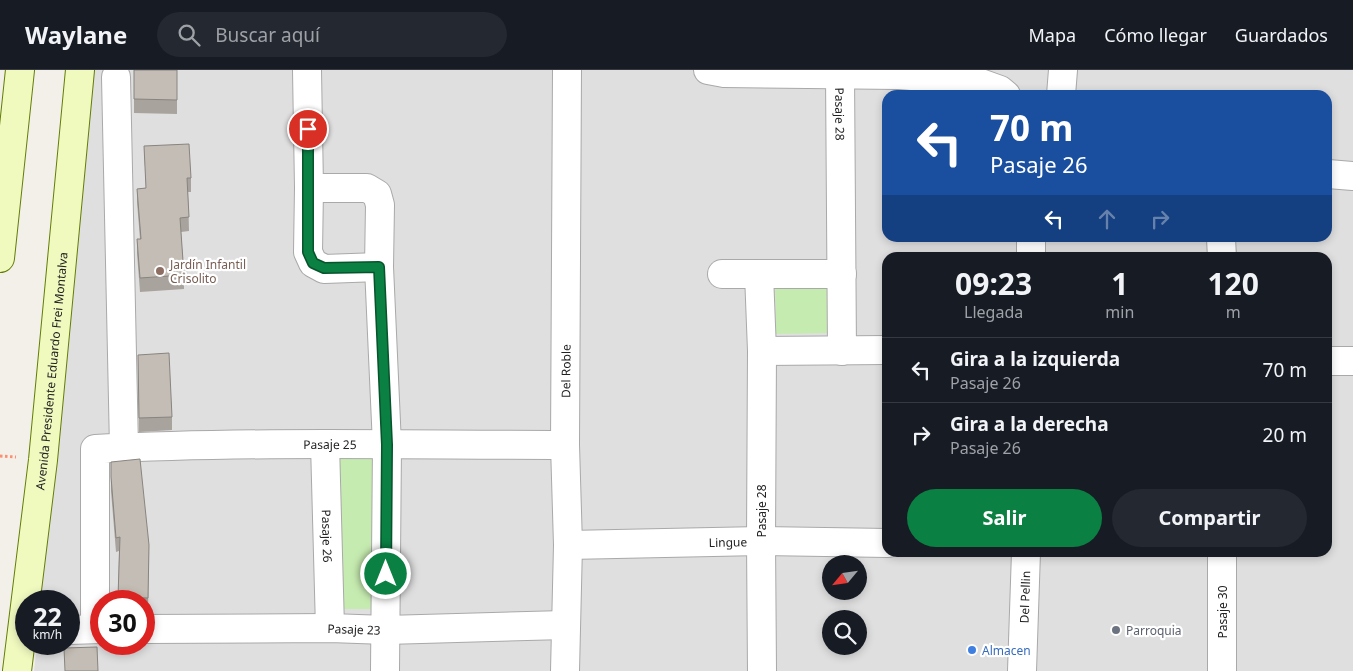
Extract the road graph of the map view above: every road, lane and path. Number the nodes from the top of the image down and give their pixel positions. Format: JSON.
{"nodes":[{"id":1,"x":20,"y":70,"type":"edge"},
{"id":2,"x":80,"y":70,"type":"edge"},
{"id":3,"x":307,"y":70,"type":"edge"},
{"id":4,"x":567,"y":70,"type":"edge"},
{"id":5,"x":1063,"y":70,"type":"edge"},
{"id":6,"x":719,"y":71,"type":"edge"},
{"id":7,"x":899,"y":72,"type":"edge"},
{"id":8,"x":840,"y":74,"type":"junction"},
{"id":9,"x":116,"y":77,"type":"dead end"},
{"id":10,"x":1000,"y":90,"type":"edge"},
{"id":11,"x":1061,"y":90,"type":"edge"},
{"id":12,"x":1332,"y":174,"type":"edge"},
{"id":13,"x":1353,"y":176,"type":"edge"},
{"id":14,"x":309,"y":188,"type":"junction"},
{"id":15,"x":0,"y":258,"type":"edge"},
{"id":16,"x":379,"y":267,"type":"junction"},
{"id":17,"x":722,"y":274,"type":"dead end"},
{"id":18,"x":759,"y":274,"type":"junction"},
{"id":19,"x":842,"y":274,"type":"junction"},
{"id":20,"x":882,"y":350,"type":"edge"},
{"id":21,"x":762,"y":351,"type":"junction"},
{"id":22,"x":842,"y":351,"type":"junction"},
{"id":23,"x":1332,"y":361,"type":"edge"},
{"id":24,"x":1353,"y":361,"type":"edge"},
{"id":25,"x":325,"y":444,"type":"junction"},
{"id":26,"x":387,"y":445,"type":"junction"},
{"id":27,"x":565,"y":445,"type":"junction"},
{"id":28,"x":124,"y":448,"type":"junction"},
{"id":29,"x":761,"y":541,"type":"junction"},
{"id":30,"x":882,"y":542,"type":"edge"},
{"id":31,"x":568,"y":544,"type":"junction"},
{"id":32,"x":1026,"y":557,"type":"edge"},
{"id":33,"x":1222,"y":557,"type":"edge"},
{"id":34,"x":565,"y":625,"type":"junction"},
{"id":35,"x":330,"y":628,"type":"junction"},
{"id":36,"x":88,"y":629,"type":"edge"},
{"id":37,"x":155,"y":629,"type":"edge"},
{"id":38,"x":386,"y":630,"type":"junction"},
{"id":39,"x":17,"y":671,"type":"edge"},
{"id":40,"x":385,"y":671,"type":"edge"},
{"id":41,"x":565,"y":671,"type":"edge"},
{"id":42,"x":762,"y":671,"type":"edge"},
{"id":43,"x":1022,"y":671,"type":"edge"},
{"id":44,"x":1222,"y":671,"type":"edge"}],
"edges":[{"from":1,"to":15,"type":"main road"},
{"from":2,"to":39,"type":"main road","name":"Avenida Presidente Eduardo Frei Montalva"},
{"from":3,"to":14,"type":"street"},
{"from":4,"to":27,"type":"street","name":"Del Roble"},
{"from":5,"to":11,"type":"street"},
{"from":6,"to":8,"type":"street"},
{"from":7,"to":8,"type":"street"},
{"from":7,"to":10,"type":"street"},
{"from":8,"to":19,"type":"street","name":"Pasaje 28"},
{"from":9,"to":28,"type":"street"},
{"from":12,"to":13,"type":"street"},
{"from":14,"to":16,"type":"street"},
{"from":14,"to":16,"type":"street"},
{"from":16,"to":26,"type":"street"},
{"from":17,"to":18,"type":"street"},
{"from":18,"to":19,"type":"street"},
{"from":18,"to":21,"type":"street","name":"Pasaje 28"},
{"from":19,"to":22,"type":"street","name":"Pasaje 28"},
{"from":20,"to":22,"type":"street"},
{"from":21,"to":22,"type":"street"},
{"from":21,"to":29,"type":"street","name":"Pasaje 28"},
{"from":23,"to":24,"type":"street"},
{"from":25,"to":26,"type":"street","name":"Pasaje 25"},
{"from":25,"to":28,"type":"street","name":"Pasaje 25"},
{"from":25,"to":35,"type":"street","name":"Pasaje 26"},
{"from":26,"to":27,"type":"street","name":"Pasaje 25"},
{"from":26,"to":38,"type":"street"},
{"from":27,"to":31,"type":"street","name":"Del Roble"},
{"from":28,"to":36,"type":"street","name":"Pasaje 25"},
{"from":29,"to":30,"type":"street","name":"Lingue"},
{"from":29,"to":31,"type":"street","name":"Lingue"},
{"from":29,"to":42,"type":"street","name":"Pasaje 28"},
{"from":31,"to":34,"type":"street","name":"Del Roble"},
{"from":32,"to":43,"type":"street","name":"Del Pellin"},
{"from":33,"to":44,"type":"street","name":"Pasaje 30"},
{"from":34,"to":38,"type":"street","name":"Pasaje 23"},
{"from":34,"to":41,"type":"street","name":"Del Roble"},
{"from":35,"to":37,"type":"street","name":"Pasaje 23"},
{"from":35,"to":38,"type":"street","name":"Pasaje 23"},
{"from":38,"to":40,"type":"street"}]}
